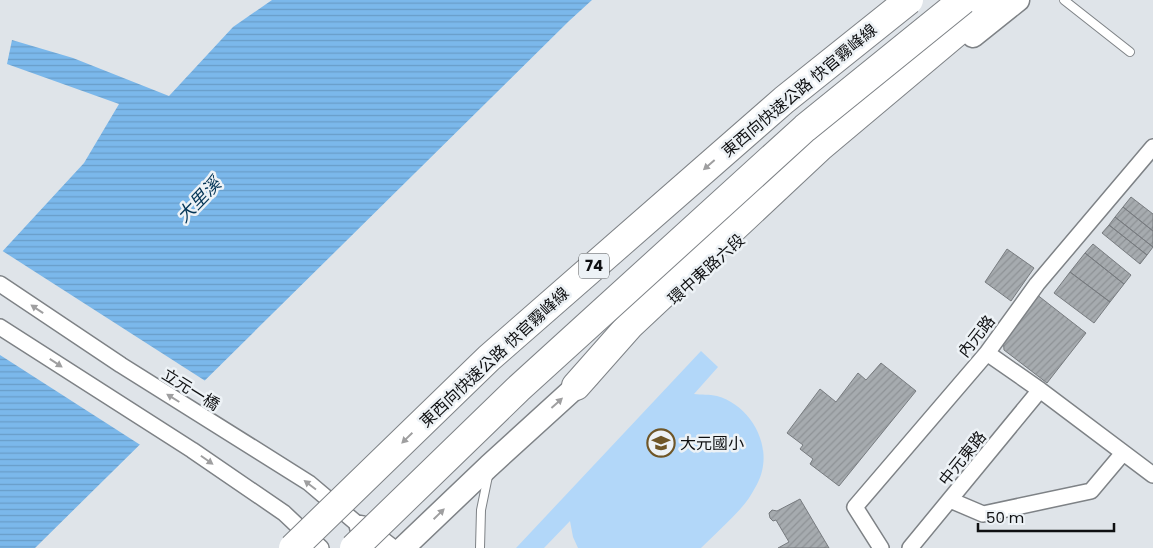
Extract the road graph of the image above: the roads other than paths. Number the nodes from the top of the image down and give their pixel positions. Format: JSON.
{"nodes":[{"id":1,"x":908,"y":0,"type":"edge"},
{"id":2,"x":946,"y":0,"type":"edge"},
{"id":3,"x":963,"y":0,"type":"edge"},
{"id":4,"x":995,"y":0,"type":"edge"},
{"id":5,"x":1018,"y":0,"type":"edge"},
{"id":6,"x":1064,"y":0,"type":"edge"},
{"id":7,"x":1130,"y":52,"type":"dead end"},
{"id":8,"x":1151,"y":154,"type":"edge"},
{"id":9,"x":0,"y":284,"type":"edge"},
{"id":10,"x":0,"y":327,"type":"edge"},
{"id":11,"x":987,"y":353,"type":"junction"},
{"id":12,"x":576,"y":386,"type":"junction"},
{"id":13,"x":1040,"y":390,"type":"junction"},
{"id":14,"x":1123,"y":452,"type":"junction"},
{"id":15,"x":489,"y":466,"type":"junction"},
{"id":16,"x":1153,"y":475,"type":"edge"},
{"id":17,"x":950,"y":500,"type":"junction"},
{"id":18,"x":357,"y":538,"type":"edge"},
{"id":19,"x":293,"y":548,"type":"edge"},
{"id":20,"x":321,"y":548,"type":"edge"},
{"id":21,"x":340,"y":548,"type":"edge"},
{"id":22,"x":388,"y":548,"type":"edge"},
{"id":23,"x":403,"y":548,"type":"edge"},
{"id":24,"x":480,"y":548,"type":"edge"},
{"id":25,"x":881,"y":548,"type":"edge"},
{"id":26,"x":910,"y":548,"type":"edge"}],
"edges":[{"from":1,"to":19,"type":"highway","name":"東西向快速公路 快官霧峰線","number":"74","one_way":true,"bridge":true},
{"from":2,"to":18,"type":"street"},
{"from":3,"to":18,"type":"highway","name":"東西向快速公路 快官霧峰線","number":"74","bridge":true},
{"from":4,"to":12,"type":"highway"},
{"from":5,"to":12,"type":"street","name":"環中東路六段"},
{"from":6,"to":7,"type":"lane"},
{"from":8,"to":11,"type":"street","name":"內元路"},
{"from":18,"to":9,"type":"street","name":"立元一橋","one_way":true},
{"from":10,"to":20,"type":"street","one_way":true},
{"from":11,"to":13,"type":"street"},
{"from":11,"to":25,"type":"street","name":"內元路"},
{"from":15,"to":12,"type":"street","name":"環中東路六段","one_way":true},
{"from":13,"to":14,"type":"street"},
{"from":13,"to":17,"type":"street","name":"中元東路"},
{"from":14,"to":16,"type":"street"},
{"from":14,"to":17,"type":"street"},
{"from":23,"to":15,"type":"street","name":"環中東路六段","one_way":true},
{"from":15,"to":24,"type":"lane"},
{"from":17,"to":26,"type":"street","name":"中元東路"},
{"from":18,"to":21,"type":"street"},
{"from":18,"to":22,"type":"street"}]}
